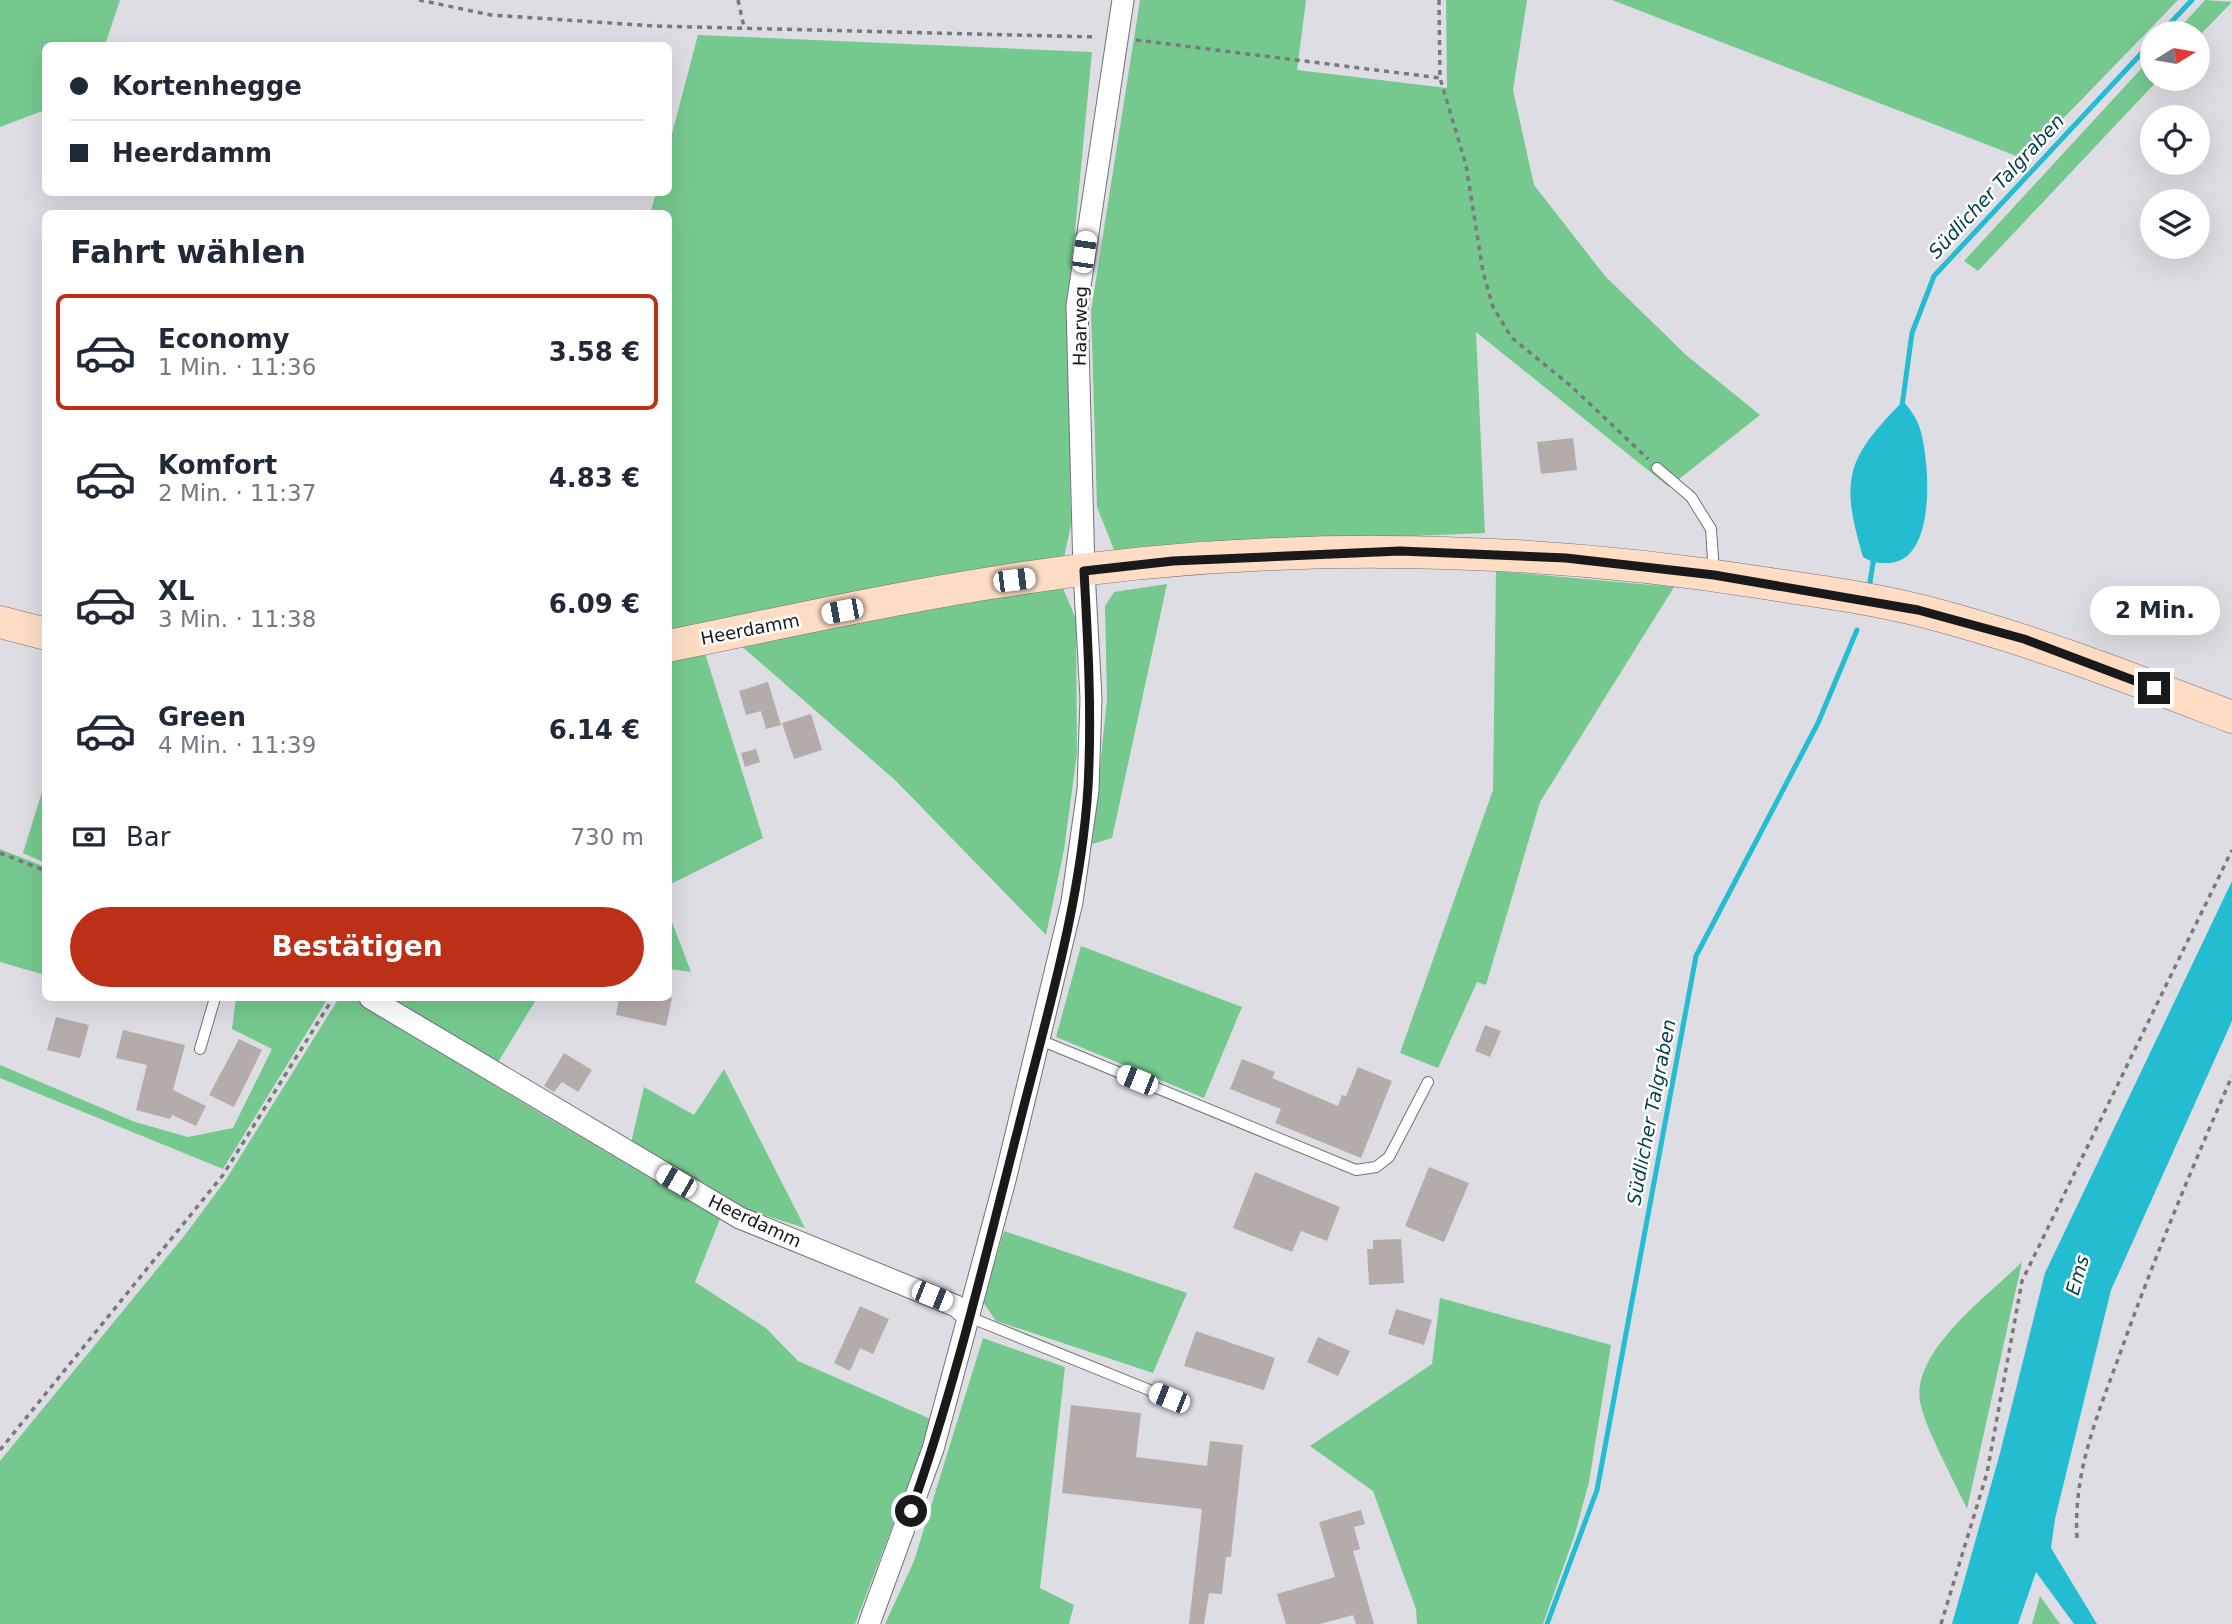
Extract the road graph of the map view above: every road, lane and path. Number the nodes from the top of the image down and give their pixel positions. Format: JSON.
{"nodes":[{"id":1,"x":419,"y":0,"type":"edge"},
{"id":2,"x":738,"y":0,"type":"edge"},
{"id":3,"x":1122,"y":0,"type":"edge"},
{"id":4,"x":1439,"y":0,"type":"edge"},
{"id":5,"x":744,"y":27,"type":"junction"},
{"id":6,"x":1115,"y":37,"type":"junction"},
{"id":7,"x":1440,"y":78,"type":"junction"},
{"id":8,"x":1657,"y":468,"type":"joint"},
{"id":9,"x":1084,"y":571,"type":"junction"},
{"id":10,"x":1714,"y":575,"type":"junction"},
{"id":11,"x":0,"y":622,"type":"edge"},
{"id":12,"x":42,"y":633,"type":"edge"},
{"id":13,"x":672,"y":645,"type":"edge"},
{"id":14,"x":2232,"y":718,"type":"edge"},
{"id":15,"x":2232,"y":850,"type":"edge"},
{"id":16,"x":0,"y":853,"type":"edge"},
{"id":17,"x":42,"y":869,"type":"edge"},
{"id":18,"x":214,"y":1001,"type":"edge"},
{"id":19,"x":331,"y":1001,"type":"edge"},
{"id":20,"x":375,"y":1001,"type":"edge"},
{"id":21,"x":1040,"y":1040,"type":"junction"},
{"id":22,"x":200,"y":1049,"type":"dead end"},
{"id":23,"x":2232,"y":1076,"type":"edge"},
{"id":24,"x":1427,"y":1082,"type":"dead end"},
{"id":25,"x":969,"y":1317,"type":"junction"},
{"id":26,"x":1169,"y":1398,"type":"dead end"},
{"id":27,"x":0,"y":1450,"type":"edge"},
{"id":28,"x":2077,"y":1538,"type":"dead end"},
{"id":29,"x":869,"y":1624,"type":"edge"},
{"id":30,"x":1941,"y":1624,"type":"edge"}],
"edges":[{"from":1,"to":5,"type":"path"},
{"from":2,"to":5,"type":"path"},
{"from":3,"to":6,"type":"street","name":"Haarweg"},
{"from":4,"to":7,"type":"path"},
{"from":5,"to":6,"type":"path"},
{"from":6,"to":7,"type":"path"},
{"from":6,"to":9,"type":"street","name":"Haarweg"},
{"from":7,"to":8,"type":"path"},
{"from":8,"to":10,"type":"lane"},
{"from":9,"to":10,"type":"street","name":"Heerdamm"},
{"from":9,"to":13,"type":"street","name":"Heerdamm"},
{"from":9,"to":21,"type":"street","name":"Haarweg"},
{"from":10,"to":14,"type":"street","name":"Heerdamm"},
{"from":11,"to":12,"type":"street"},
{"from":15,"to":30,"type":"path"},
{"from":16,"to":17,"type":"path"},
{"from":18,"to":22,"type":"lane"},
{"from":19,"to":27,"type":"path"},
{"from":20,"to":25,"type":"street","name":"Heerdamm"},
{"from":21,"to":24,"type":"lane"},
{"from":21,"to":25,"type":"street","name":"Haarweg"},
{"from":23,"to":28,"type":"path"},
{"from":25,"to":26,"type":"lane"},
{"from":25,"to":29,"type":"street","name":"Haarweg"}]}
